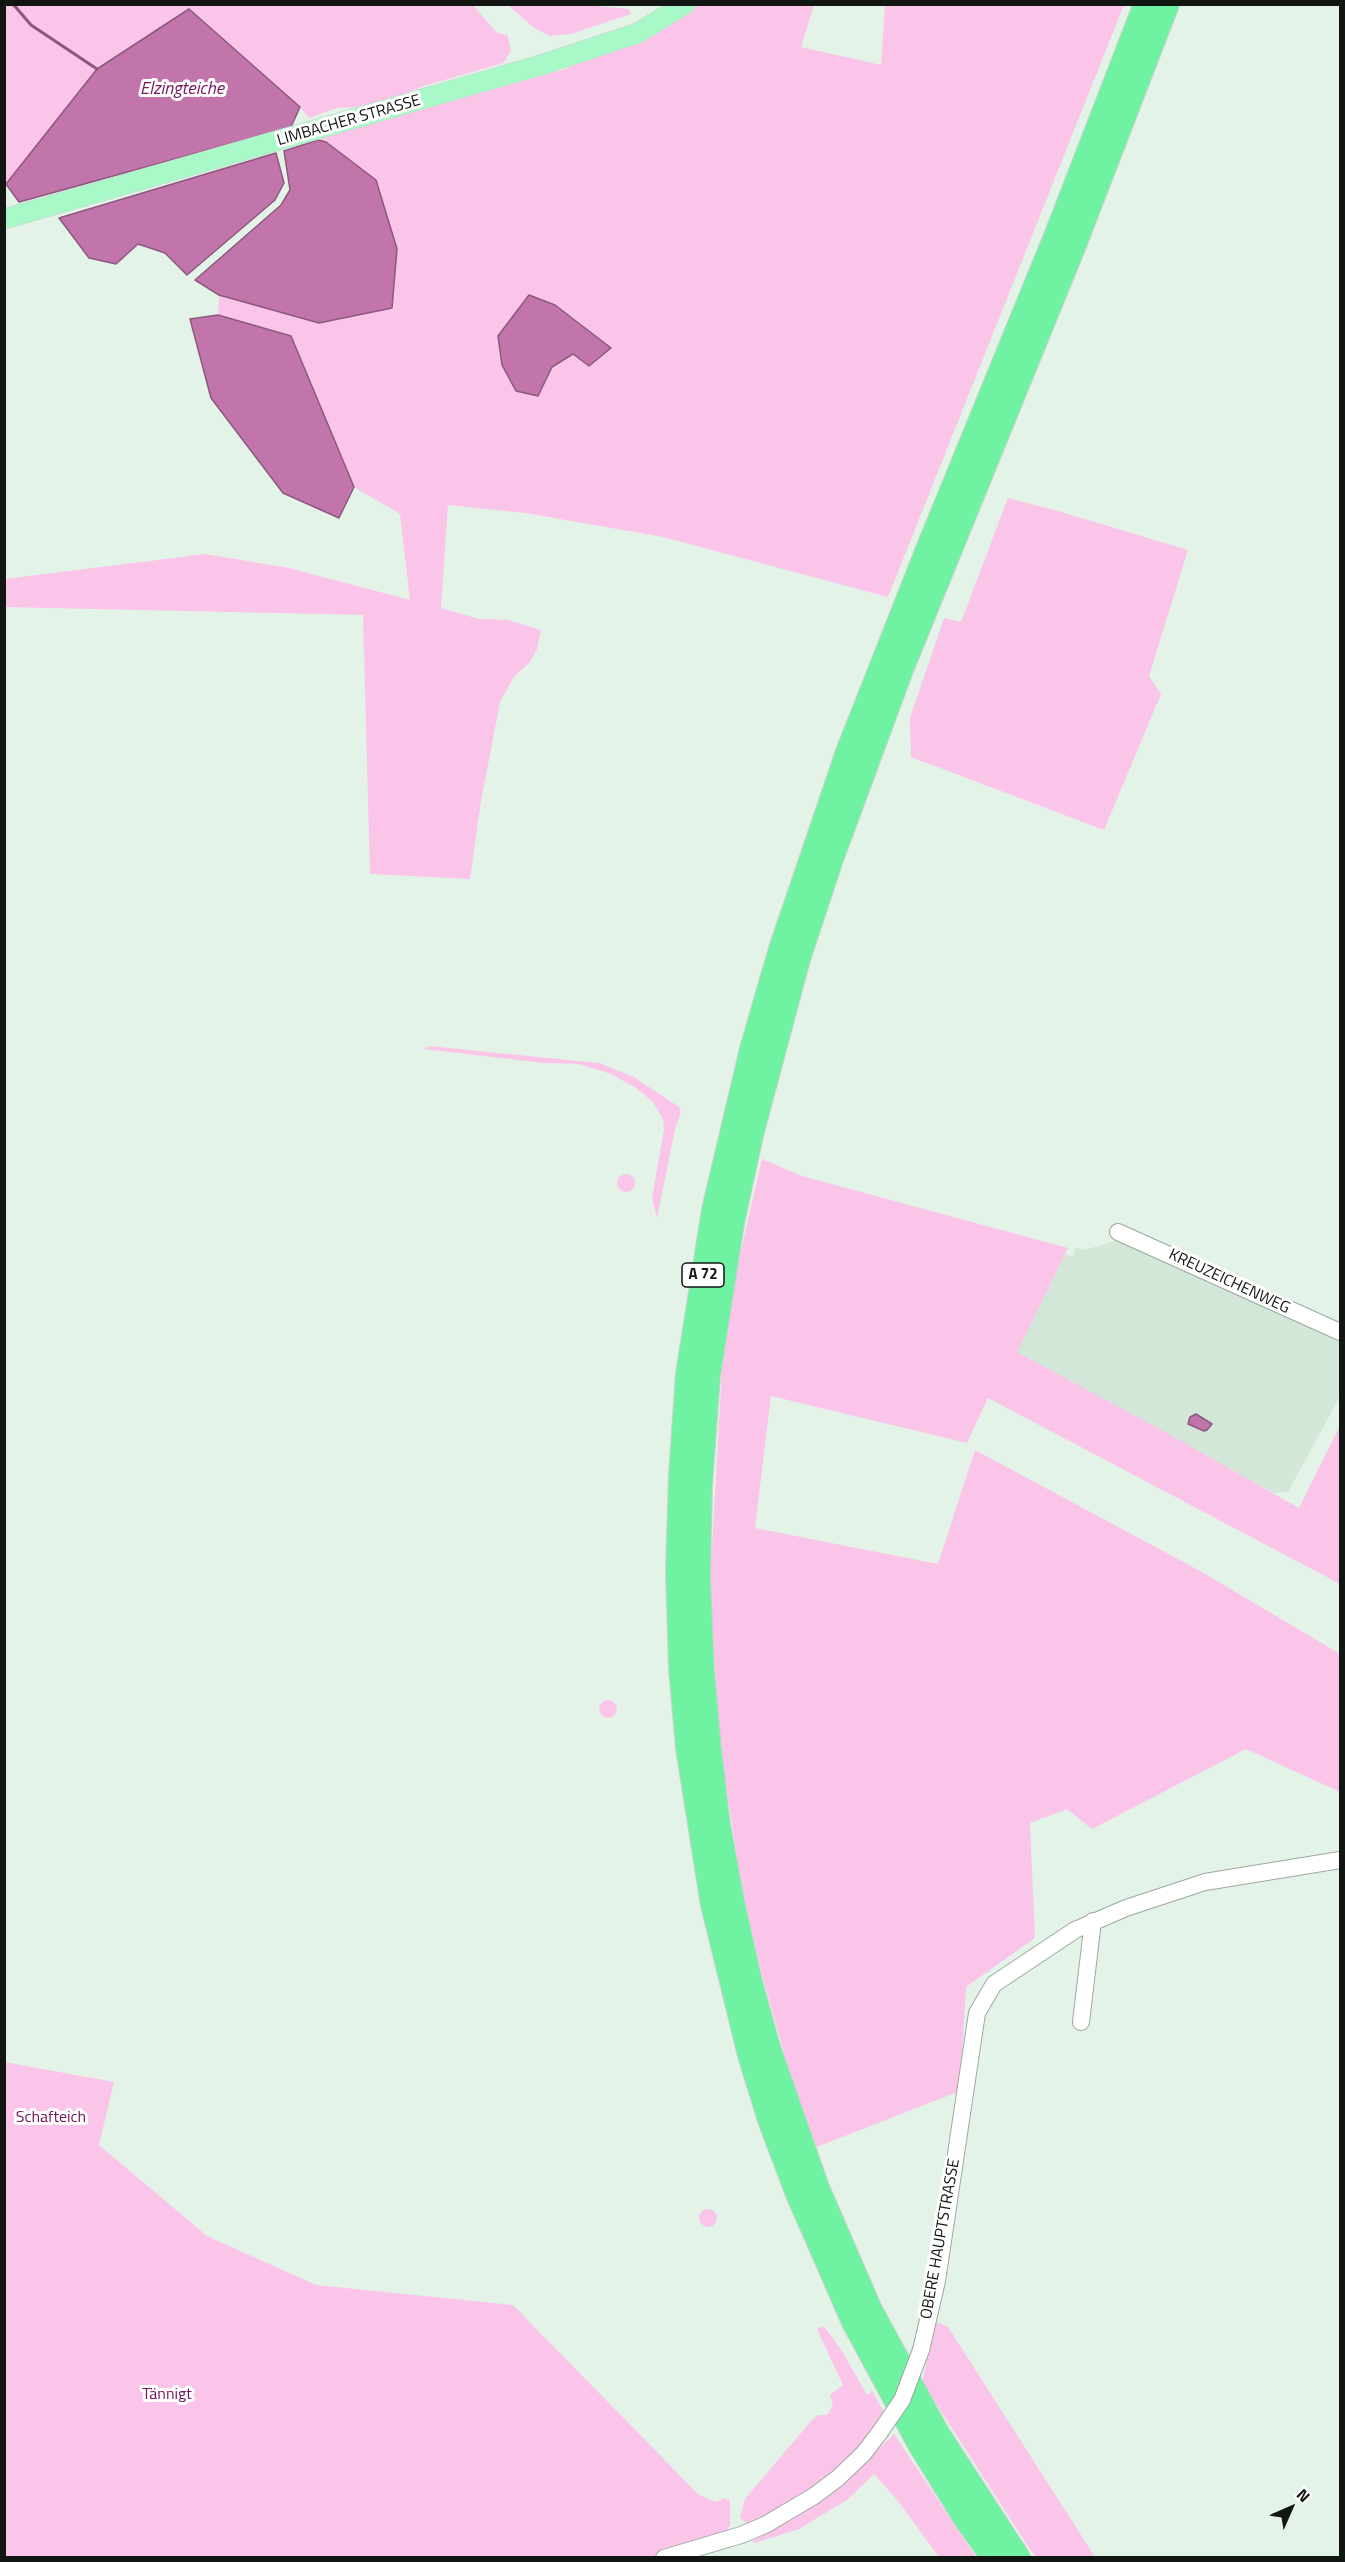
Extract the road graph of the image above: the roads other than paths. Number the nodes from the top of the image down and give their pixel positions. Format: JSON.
{"nodes":[{"id":1,"x":685,"y":4,"type":"edge"},
{"id":2,"x":1146,"y":4,"type":"edge"},
{"id":3,"x":1167,"y":4,"type":"edge"},
{"id":4,"x":4,"y":219,"type":"edge"},
{"id":5,"x":1118,"y":1232,"type":"dead end"},
{"id":6,"x":1341,"y":1332,"type":"edge"},
{"id":7,"x":1341,"y":1860,"type":"edge"},
{"id":8,"x":1093,"y":1921,"type":"junction"},
{"id":9,"x":1081,"y":2022,"type":"dead end"},
{"id":10,"x":664,"y":2558,"type":"edge"},
{"id":11,"x":994,"y":2558,"type":"edge"},
{"id":12,"x":1018,"y":2558,"type":"edge"}],
"edges":[{"from":1,"to":4,"type":"main road","name":"LIMBACHER STRASSE"},
{"from":2,"to":11,"type":"highway","number":"A 72"},
{"from":3,"to":12,"type":"highway","number":"A 72"},
{"from":5,"to":6,"type":"street","name":"KREUZEICHENWEG"},
{"from":7,"to":8,"type":"street","name":"OBERE HAUPTSTRASSE"},
{"from":8,"to":9,"type":"street"},
{"from":8,"to":10,"type":"street","name":"OBERE HAUPTSTRASSE","bridge":true}]}
